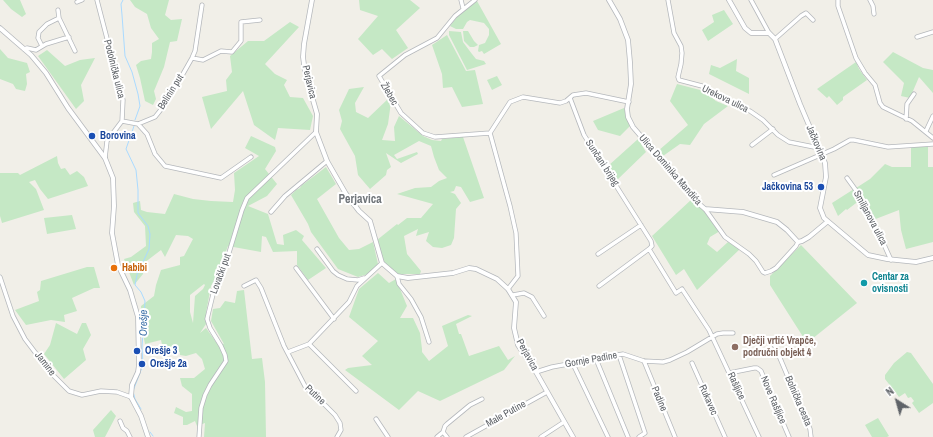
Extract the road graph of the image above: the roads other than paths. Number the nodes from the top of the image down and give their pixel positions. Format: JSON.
{"nodes":[{"id":1,"x":82,"y":0,"type":"edge"},
{"id":2,"x":97,"y":0,"type":"edge"},
{"id":3,"x":312,"y":0,"type":"edge"},
{"id":4,"x":461,"y":0,"type":"edge"},
{"id":5,"x":475,"y":0,"type":"edge"},
{"id":6,"x":609,"y":0,"type":"edge"},
{"id":7,"x":668,"y":0,"type":"edge"},
{"id":8,"x":729,"y":0,"type":"edge"},
{"id":9,"x":751,"y":0,"type":"edge"},
{"id":10,"x":838,"y":0,"type":"edge"},
{"id":11,"x":870,"y":0,"type":"edge"},
{"id":12,"x":77,"y":2,"type":"dead end"},
{"id":13,"x":202,"y":5,"type":"dead end"},
{"id":14,"x":463,"y":8,"type":"junction"},
{"id":15,"x":58,"y":10,"type":"dead end"},
{"id":16,"x":874,"y":14,"type":"dead end"},
{"id":17,"x":59,"y":18,"type":"junction"},
{"id":18,"x":260,"y":20,"type":"dead end"},
{"id":19,"x":813,"y":20,"type":"dead end"},
{"id":20,"x":0,"y":28,"type":"edge"},
{"id":21,"x":933,"y":32,"type":"edge"},
{"id":22,"x":769,"y":33,"type":"junction"},
{"id":23,"x":69,"y":37,"type":"junction"},
{"id":24,"x":918,"y":37,"type":"dead end"},
{"id":25,"x":776,"y":39,"type":"junction"},
{"id":26,"x":42,"y":46,"type":"junction"},
{"id":27,"x":24,"y":49,"type":"junction"},
{"id":28,"x":75,"y":52,"type":"dead end"},
{"id":29,"x":192,"y":58,"type":"junction"},
{"id":30,"x":914,"y":94,"type":"dead end"},
{"id":31,"x":570,"y":98,"type":"junction"},
{"id":32,"x":629,"y":102,"type":"junction"},
{"id":33,"x":933,"y":116,"type":"edge"},
{"id":34,"x":906,"y":118,"type":"junction"},
{"id":35,"x":122,"y":121,"type":"junction"},
{"id":36,"x":138,"y":124,"type":"junction"},
{"id":37,"x":773,"y":129,"type":"junction"},
{"id":38,"x":926,"y":131,"type":"junction"},
{"id":39,"x":316,"y":132,"type":"junction"},
{"id":40,"x":490,"y":133,"type":"junction"},
{"id":41,"x":933,"y":138,"type":"edge"},
{"id":42,"x":933,"y":144,"type":"edge"},
{"id":43,"x":752,"y":145,"type":"dead end"},
{"id":44,"x":819,"y":149,"type":"junction"},
{"id":45,"x":821,"y":154,"type":"junction"},
{"id":46,"x":251,"y":157,"type":"dead end"},
{"id":47,"x":105,"y":158,"type":"junction"},
{"id":48,"x":327,"y":162,"type":"junction"},
{"id":49,"x":774,"y":175,"type":"dead end"},
{"id":50,"x":846,"y":178,"type":"dead end"},
{"id":51,"x":705,"y":209,"type":"junction"},
{"id":52,"x":271,"y":212,"type":"dead end"},
{"id":53,"x":827,"y":222,"type":"junction"},
{"id":54,"x":640,"y":225,"type":"junction"},
{"id":55,"x":798,"y":242,"type":"junction"},
{"id":56,"x":649,"y":249,"type":"junction"},
{"id":57,"x":317,"y":250,"type":"dead end"},
{"id":58,"x":598,"y":254,"type":"dead end"},
{"id":59,"x":933,"y":258,"type":"edge"},
{"id":60,"x":891,"y":260,"type":"junction"},
{"id":61,"x":382,"y":263,"type":"junction"},
{"id":62,"x":296,"y":268,"type":"dead end"},
{"id":63,"x":397,"y":276,"type":"junction"},
{"id":64,"x":0,"y":277,"type":"edge"},
{"id":65,"x":366,"y":278,"type":"junction"},
{"id":66,"x":244,"y":286,"type":"dead end"},
{"id":67,"x":599,"y":286,"type":"dead end"},
{"id":68,"x":508,"y":288,"type":"junction"},
{"id":69,"x":513,"y":295,"type":"junction"},
{"id":70,"x":544,"y":316,"type":"dead end"},
{"id":71,"x":334,"y":319,"type":"junction"},
{"id":72,"x":733,"y":333,"type":"dead end"},
{"id":73,"x":712,"y":336,"type":"junction"},
{"id":74,"x":429,"y":342,"type":"dead end"},
{"id":75,"x":309,"y":344,"type":"junction"},
{"id":76,"x":774,"y":344,"type":"dead end"},
{"id":77,"x":288,"y":352,"type":"junction"},
{"id":78,"x":619,"y":355,"type":"junction"},
{"id":79,"x":596,"y":359,"type":"junction"},
{"id":80,"x":644,"y":360,"type":"junction"},
{"id":81,"x":692,"y":362,"type":"dead end"},
{"id":82,"x":573,"y":364,"type":"junction"},
{"id":83,"x":536,"y":372,"type":"junction"},
{"id":84,"x":730,"y":373,"type":"junction"},
{"id":85,"x":356,"y":391,"type":"dead end"},
{"id":86,"x":547,"y":392,"type":"junction"},
{"id":87,"x":131,"y":397,"type":"junction"},
{"id":88,"x":482,"y":400,"type":"dead end"},
{"id":89,"x":376,"y":419,"type":"dead end"},
{"id":90,"x":120,"y":421,"type":"dead end"},
{"id":91,"x":564,"y":422,"type":"junction"},
{"id":92,"x":443,"y":432,"type":"junction"},
{"id":93,"x":385,"y":436,"type":"edge"},
{"id":94,"x":130,"y":437,"type":"edge"},
{"id":95,"x":148,"y":437,"type":"edge"},
{"id":96,"x":199,"y":437,"type":"edge"},
{"id":97,"x":337,"y":437,"type":"edge"},
{"id":98,"x":437,"y":437,"type":"edge"},
{"id":99,"x":447,"y":437,"type":"edge"},
{"id":100,"x":466,"y":437,"type":"edge"},
{"id":101,"x":541,"y":437,"type":"edge"},
{"id":102,"x":573,"y":437,"type":"edge"},
{"id":103,"x":608,"y":437,"type":"edge"},
{"id":104,"x":628,"y":437,"type":"edge"},
{"id":105,"x":639,"y":437,"type":"edge"},
{"id":106,"x":675,"y":437,"type":"edge"},
{"id":107,"x":725,"y":437,"type":"edge"},
{"id":108,"x":759,"y":437,"type":"edge"},
{"id":109,"x":789,"y":437,"type":"edge"},
{"id":110,"x":811,"y":437,"type":"edge"}],
"edges":[{"from":1,"to":12,"type":"street"},
{"from":2,"to":35,"type":"street","name":"Podolnička ulica"},
{"from":3,"to":39,"type":"street","name":"Perjavica"},
{"from":4,"to":14,"type":"street"},
{"from":5,"to":14,"type":"street","name":"Žlebec"},
{"from":6,"to":32,"type":"street","name":"Ulica Dominika Mandića"},
{"from":7,"to":37,"type":"street","name":"Urekova ulica"},
{"from":8,"to":22,"type":"street"},
{"from":9,"to":22,"type":"street"},
{"from":10,"to":34,"type":"street"},
{"from":11,"to":16,"type":"street"},
{"from":13,"to":29,"type":"street","name":"Belinin put"},
{"from":14,"to":40,"type":"street","name":"Žlebec"},
{"from":15,"to":17,"type":"street"},
{"from":17,"to":23,"type":"street"},
{"from":17,"to":26,"type":"street"},
{"from":18,"to":29,"type":"street"},
{"from":19,"to":25,"type":"street"},
{"from":20,"to":27,"type":"street"},
{"from":21,"to":24,"type":"street"},
{"from":22,"to":25,"type":"street","name":"Jačkovina"},
{"from":23,"to":26,"type":"street"},
{"from":23,"to":28,"type":"street"},
{"from":25,"to":44,"type":"street","name":"Jačkovina"},
{"from":26,"to":27,"type":"street"},
{"from":27,"to":47,"type":"street"},
{"from":29,"to":36,"type":"street","name":"Belinin put"},
{"from":30,"to":34,"type":"street"},
{"from":31,"to":32,"type":"street"},
{"from":31,"to":40,"type":"street"},
{"from":31,"to":54,"type":"street","name":"Sunčani brijeg"},
{"from":32,"to":51,"type":"street","name":"Ulica Dominika Mandića"},
{"from":33,"to":38,"type":"street"},
{"from":34,"to":38,"type":"street"},
{"from":35,"to":36,"type":"street"},
{"from":35,"to":47,"type":"street"},
{"from":36,"to":46,"type":"street"},
{"from":37,"to":43,"type":"street"},
{"from":37,"to":44,"type":"street","name":"Urekova ulica"},
{"from":38,"to":41,"type":"street"},
{"from":39,"to":48,"type":"street","name":"Perjavica"},
{"from":39,"to":96,"type":"street","name":"Lovački put"},
{"from":40,"to":68,"type":"street"},
{"from":42,"to":45,"type":"street"},
{"from":44,"to":45,"type":"street","name":"Jačkovina"},
{"from":45,"to":49,"type":"street"},
{"from":45,"to":53,"type":"street","name":"Jačkovina"},
{"from":47,"to":87,"type":"street"},
{"from":48,"to":52,"type":"street"},
{"from":48,"to":61,"type":"street","name":"Perjavica"},
{"from":50,"to":60,"type":"street","name":"Smiljanova ulica"},
{"from":51,"to":55,"type":"street","name":"Ulica Dominika Mandića"},
{"from":51,"to":55,"type":"street"},
{"from":53,"to":55,"type":"street"},
{"from":53,"to":60,"type":"street"},
{"from":54,"to":56,"type":"street","name":"Sunčani brijeg"},
{"from":54,"to":58,"type":"street"},
{"from":56,"to":67,"type":"street"},
{"from":56,"to":73,"type":"street","name":"Sunčani brijeg"},
{"from":57,"to":65,"type":"street"},
{"from":59,"to":60,"type":"street"},
{"from":61,"to":63,"type":"street"},
{"from":61,"to":65,"type":"street"},
{"from":62,"to":71,"type":"street"},
{"from":63,"to":68,"type":"street","name":"Perjavica"},
{"from":63,"to":74,"type":"street"},
{"from":64,"to":87,"type":"street","name":"Jamine"},
{"from":65,"to":71,"type":"street"},
{"from":66,"to":77,"type":"street","name":"Putine"},
{"from":68,"to":69,"type":"street","name":"Perjavica"},
{"from":69,"to":70,"type":"street"},
{"from":69,"to":83,"type":"street","name":"Perjavica"},
{"from":71,"to":75,"type":"street"},
{"from":72,"to":73,"type":"street"},
{"from":73,"to":80,"type":"street","name":"Gornje Padine"},
{"from":73,"to":84,"type":"street","name":"Rašljice"},
{"from":75,"to":77,"type":"street"},
{"from":75,"to":85,"type":"street"},
{"from":76,"to":110,"type":"street","name":"Bolnička cesta"},
{"from":77,"to":97,"type":"street","name":"Putine"},
{"from":78,"to":79,"type":"street","name":"Gornje Padine"},
{"from":78,"to":80,"type":"street","name":"Gornje Padine"},
{"from":78,"to":105,"type":"street"},
{"from":79,"to":82,"type":"street","name":"Gornje Padine"},
{"from":79,"to":104,"type":"street"},
{"from":80,"to":106,"type":"street","name":"Padine"},
{"from":81,"to":107,"type":"street","name":"Rukavec"},
{"from":82,"to":83,"type":"street","name":"Gornje Padine"},
{"from":82,"to":103,"type":"street"},
{"from":83,"to":86,"type":"street","name":"Perjavica"},
{"from":84,"to":108,"type":"street","name":"Rašljice"},
{"from":84,"to":109,"type":"street","name":"Nove Rašljice"},
{"from":86,"to":91,"type":"street","name":"Perjavica"},
{"from":86,"to":100,"type":"street","name":"Male Putine"},
{"from":87,"to":95,"type":"street"},
{"from":88,"to":92,"type":"street"},
{"from":89,"to":93,"type":"street"},
{"from":90,"to":94,"type":"street"},
{"from":91,"to":101,"type":"street"},
{"from":91,"to":102,"type":"street","name":"Perjavica"},
{"from":92,"to":98,"type":"street"},
{"from":92,"to":99,"type":"street"}]}
